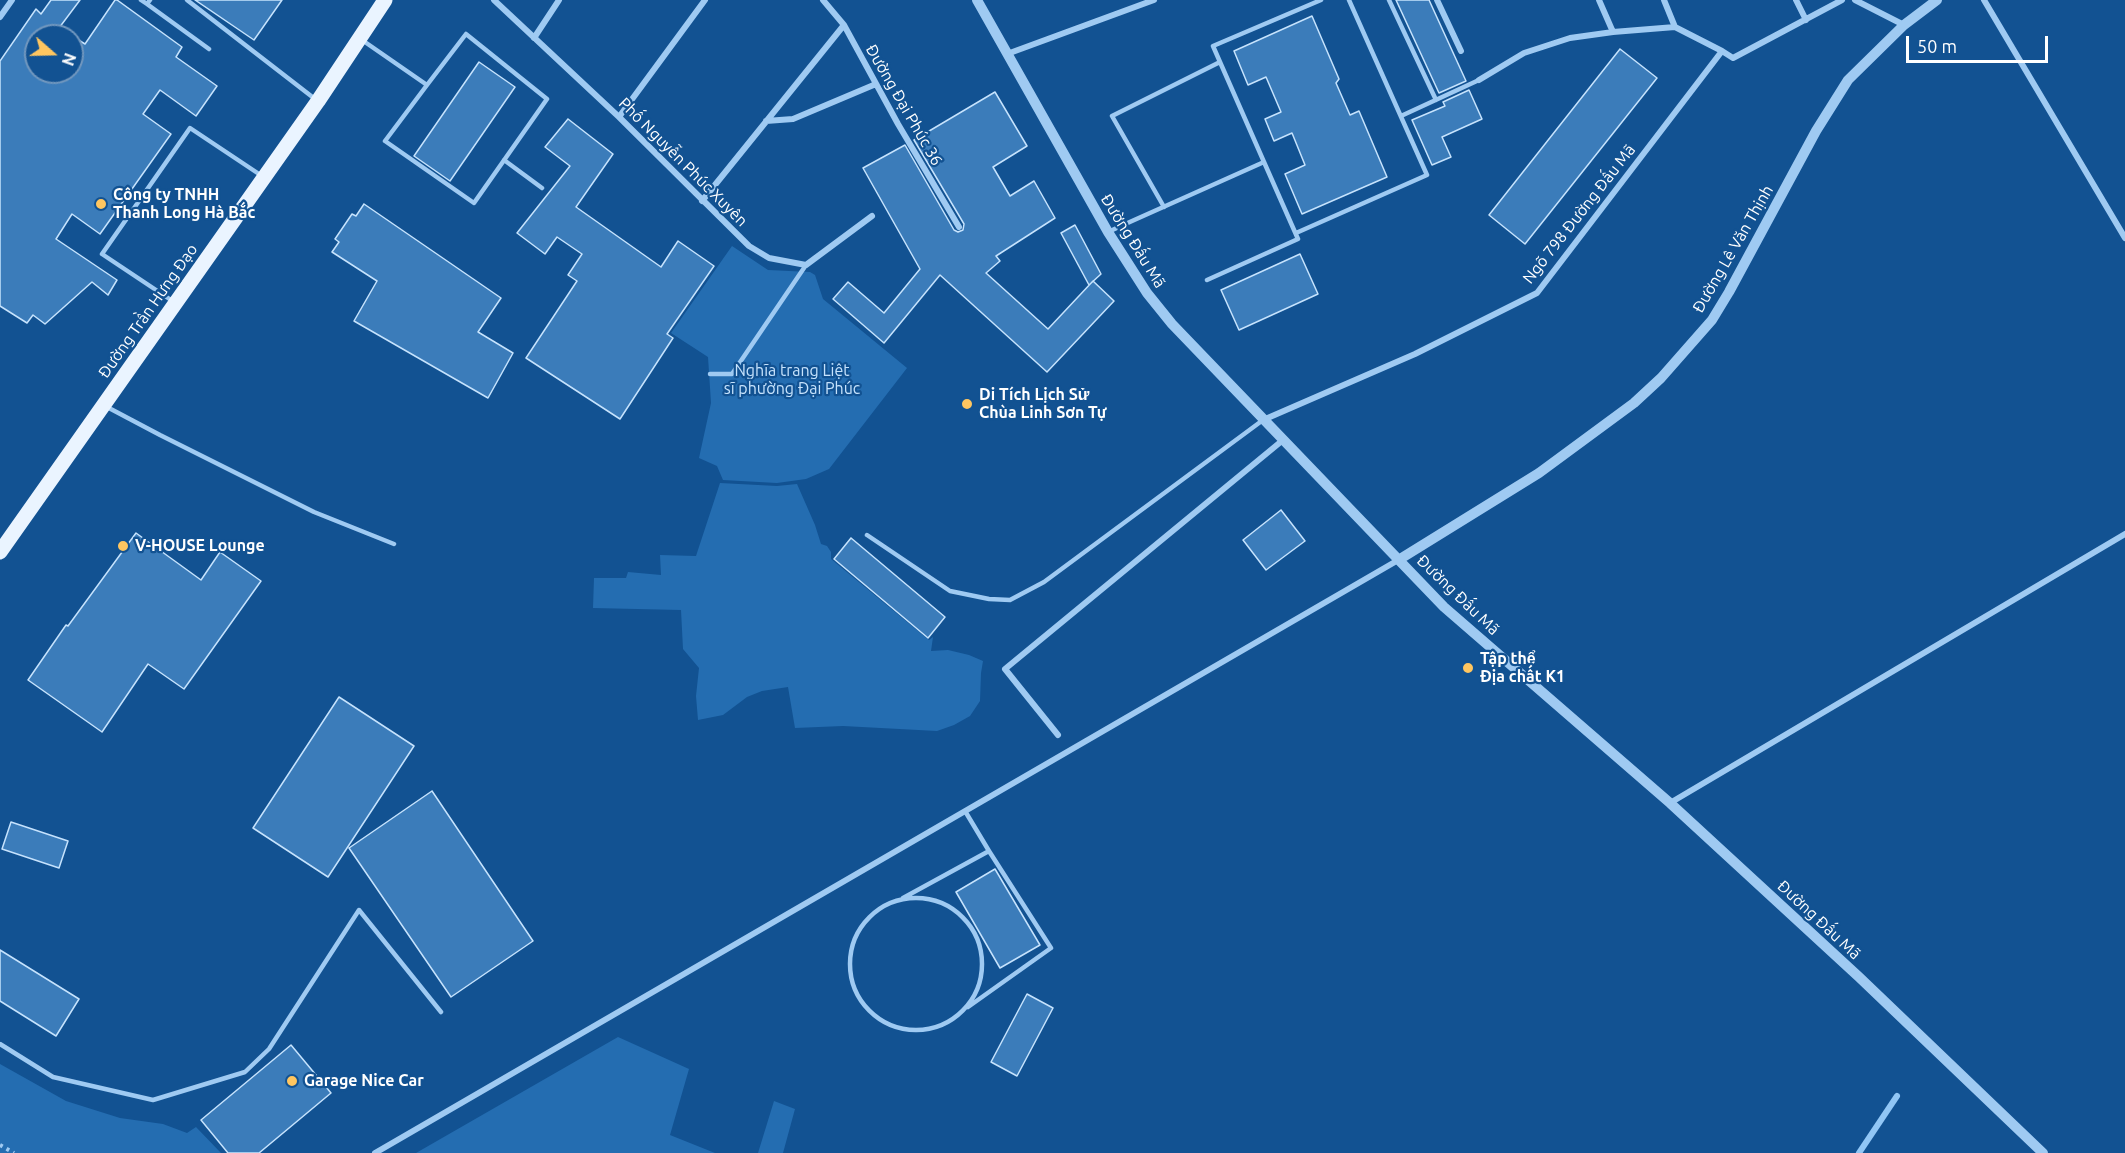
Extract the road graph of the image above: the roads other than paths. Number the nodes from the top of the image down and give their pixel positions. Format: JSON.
{"nodes":[{"id":1,"x":12,"y":0,"type":"edge"},
{"id":2,"x":141,"y":0,"type":"edge"},
{"id":3,"x":187,"y":0,"type":"edge"},
{"id":4,"x":385,"y":0,"type":"edge"},
{"id":5,"x":494,"y":0,"type":"edge"},
{"id":6,"x":559,"y":0,"type":"edge"},
{"id":7,"x":705,"y":0,"type":"edge"},
{"id":8,"x":823,"y":0,"type":"edge"},
{"id":9,"x":976,"y":0,"type":"edge"},
{"id":10,"x":1154,"y":0,"type":"edge"},
{"id":11,"x":1321,"y":0,"type":"edge"},
{"id":12,"x":1349,"y":0,"type":"edge"},
{"id":13,"x":1389,"y":0,"type":"edge"},
{"id":14,"x":1437,"y":0,"type":"edge"},
{"id":15,"x":1599,"y":0,"type":"edge"},
{"id":16,"x":1664,"y":0,"type":"edge"},
{"id":17,"x":1796,"y":0,"type":"edge"},
{"id":18,"x":1842,"y":0,"type":"edge"},
{"id":19,"x":1855,"y":0,"type":"edge"},
{"id":20,"x":1938,"y":0,"type":"edge"},
{"id":21,"x":1984,"y":0,"type":"edge"},
{"id":22,"x":149,"y":2,"type":"edge"},
{"id":23,"x":0,"y":17,"type":"edge"},
{"id":24,"x":1806,"y":20,"type":"junction"},
{"id":25,"x":844,"y":25,"type":"junction"},
{"id":26,"x":1904,"y":25,"type":"junction"},
{"id":27,"x":1675,"y":27,"type":"junction"},
{"id":28,"x":1613,"y":32,"type":"junction"},
{"id":29,"x":360,"y":38,"type":"junction"},
{"id":30,"x":534,"y":38,"type":"junction"},
{"id":31,"x":209,"y":49,"type":"dead end"},
{"id":32,"x":1461,"y":51,"type":"dead end"},
{"id":33,"x":1722,"y":51,"type":"junction"},
{"id":34,"x":1007,"y":54,"type":"junction"},
{"id":35,"x":1220,"y":62,"type":"junction"},
{"id":36,"x":1479,"y":80,"type":"joint"},
{"id":37,"x":876,"y":84,"type":"junction"},
{"id":38,"x":427,"y":85,"type":"junction"},
{"id":39,"x":1436,"y":100,"type":"junction"},
{"id":40,"x":318,"y":101,"type":"junction"},
{"id":41,"x":619,"y":117,"type":"junction"},
{"id":42,"x":1401,"y":117,"type":"junction"},
{"id":43,"x":766,"y":121,"type":"junction"},
{"id":44,"x":504,"y":160,"type":"junction"},
{"id":45,"x":1264,"y":162,"type":"junction"},
{"id":46,"x":264,"y":178,"type":"junction"},
{"id":47,"x":542,"y":188,"type":"dead end"},
{"id":48,"x":702,"y":201,"type":"junction"},
{"id":49,"x":1164,"y":207,"type":"junction"},
{"id":50,"x":872,"y":216,"type":"dead end"},
{"id":51,"x":959,"y":227,"type":"dead end"},
{"id":52,"x":1108,"y":232,"type":"junction"},
{"id":53,"x":1296,"y":233,"type":"junction"},
{"id":54,"x":2125,"y":238,"type":"edge"},
{"id":55,"x":806,"y":265,"type":"junction"},
{"id":56,"x":1207,"y":280,"type":"dead end"},
{"id":57,"x":176,"y":303,"type":"junction"},
{"id":58,"x":710,"y":374,"type":"dead end"},
{"id":59,"x":104,"y":405,"type":"junction"},
{"id":60,"x":1263,"y":420,"type":"junction"},
{"id":61,"x":1283,"y":440,"type":"junction"},
{"id":62,"x":2125,"y":534,"type":"edge"},
{"id":63,"x":867,"y":535,"type":"dead end"},
{"id":64,"x":394,"y":544,"type":"dead end"},
{"id":65,"x":0,"y":552,"type":"edge"},
{"id":66,"x":1400,"y":559,"type":"junction"},
{"id":67,"x":1058,"y":735,"type":"dead end"},
{"id":68,"x":1670,"y":803,"type":"junction"},
{"id":69,"x":965,"y":811,"type":"junction"},
{"id":70,"x":988,"y":852,"type":"junction"},
{"id":71,"x":897,"y":901,"type":"junction"},
{"id":72,"x":964,"y":1010,"type":"junction"},
{"id":73,"x":441,"y":1012,"type":"dead end"},
{"id":74,"x":0,"y":1044,"type":"edge"},
{"id":75,"x":375,"y":1153,"type":"edge"},
{"id":76,"x":2043,"y":1153,"type":"edge"}],
"edges":[{"from":1,"to":23,"type":"street"},
{"from":2,"to":22,"type":"lane"},
{"from":3,"to":40,"type":"lane"},
{"from":4,"to":29,"type":"main road","name":"Đường Trần Hưng Đạo"},
{"from":5,"to":30,"type":"street","name":"Phố Nguyễn Phúc Xuyên"},
{"from":6,"to":30,"type":"street"},
{"from":7,"to":41,"type":"street"},
{"from":8,"to":25,"type":"street","name":"Đường Đại Phúc 36"},
{"from":9,"to":34,"type":"street","name":"Đường Đấu Mã"},
{"from":10,"to":34,"type":"street"},
{"from":11,"to":35,"type":"lane"},
{"from":12,"to":42,"type":"lane"},
{"from":13,"to":39,"type":"lane"},
{"from":14,"to":32,"type":"street"},
{"from":15,"to":28,"type":"street"},
{"from":16,"to":27,"type":"street"},
{"from":17,"to":24,"type":"street"},
{"from":18,"to":24,"type":"street"},
{"from":19,"to":26,"type":"street"},
{"from":20,"to":26,"type":"street","name":"Đường Lê Văn Thịnh"},
{"from":21,"to":54,"type":"street"},
{"from":22,"to":31,"type":"lane"},
{"from":24,"to":33,"type":"street"},
{"from":25,"to":37,"type":"street","name":"Đường Đại Phúc 36"},
{"from":25,"to":43,"type":"street"},
{"from":26,"to":66,"type":"street","name":"Đường Lê Văn Thịnh"},
{"from":27,"to":28,"type":"street"},
{"from":27,"to":33,"type":"street"},
{"from":28,"to":36,"type":"street"},
{"from":29,"to":38,"type":"lane"},
{"from":29,"to":40,"type":"main road","name":"Đường Trần Hưng Đạo"},
{"from":30,"to":41,"type":"street","name":"Phố Nguyễn Phúc Xuyên"},
{"from":33,"to":60,"type":"street","name":"Ngõ 798 Đường Đấu Mã"},
{"from":34,"to":52,"type":"street","name":"Đường Đấu Mã"},
{"from":35,"to":45,"type":"lane"},
{"from":35,"to":49,"type":"lane"},
{"from":36,"to":39,"type":"lane"},
{"from":37,"to":43,"type":"street"},
{"from":37,"to":51,"type":"street","name":"Đường Đại Phúc 36"},
{"from":38,"to":44,"type":"lane"},
{"from":38,"to":44,"type":"lane"},
{"from":39,"to":42,"type":"lane"},
{"from":40,"to":46,"type":"main road","name":"Đường Trần Hưng Đạo"},
{"from":41,"to":48,"type":"street","name":"Phố Nguyễn Phúc Xuyên"},
{"from":42,"to":53,"type":"lane"},
{"from":43,"to":48,"type":"street"},
{"from":44,"to":47,"type":"lane"},
{"from":45,"to":49,"type":"lane"},
{"from":45,"to":53,"type":"lane"},
{"from":46,"to":57,"type":"main road","name":"Đường Trần Hưng Đạo"},
{"from":46,"to":57,"type":"lane"},
{"from":48,"to":55,"type":"street","name":"Phố Nguyễn Phúc Xuyên"},
{"from":49,"to":52,"type":"lane"},
{"from":50,"to":55,"type":"street"},
{"from":52,"to":60,"type":"street","name":"Đường Đấu Mã"},
{"from":53,"to":56,"type":"lane"},
{"from":55,"to":58,"type":"lane"},
{"from":57,"to":59,"type":"main road","name":"Đường Trần Hưng Đạo"},
{"from":59,"to":64,"type":"lane"},
{"from":59,"to":65,"type":"main road","name":"Đường Trần Hưng Đạo"},
{"from":60,"to":61,"type":"street","name":"Đường Đấu Mã"},
{"from":60,"to":63,"type":"lane"},
{"from":61,"to":66,"type":"street","name":"Đường Đấu Mã"},
{"from":61,"to":67,"type":"street"},
{"from":62,"to":68,"type":"street"},
{"from":66,"to":68,"type":"street","name":"Đường Đấu Mã"},
{"from":66,"to":69,"type":"street"},
{"from":68,"to":76,"type":"street","name":"Đường Đấu Mã"},
{"from":69,"to":70,"type":"lane"},
{"from":69,"to":75,"type":"street"},
{"from":70,"to":71,"type":"lane"},
{"from":70,"to":72,"type":"lane"},
{"from":71,"to":72,"type":"lane"},
{"from":71,"to":72,"type":"lane"},
{"from":73,"to":74,"type":"lane"}]}
